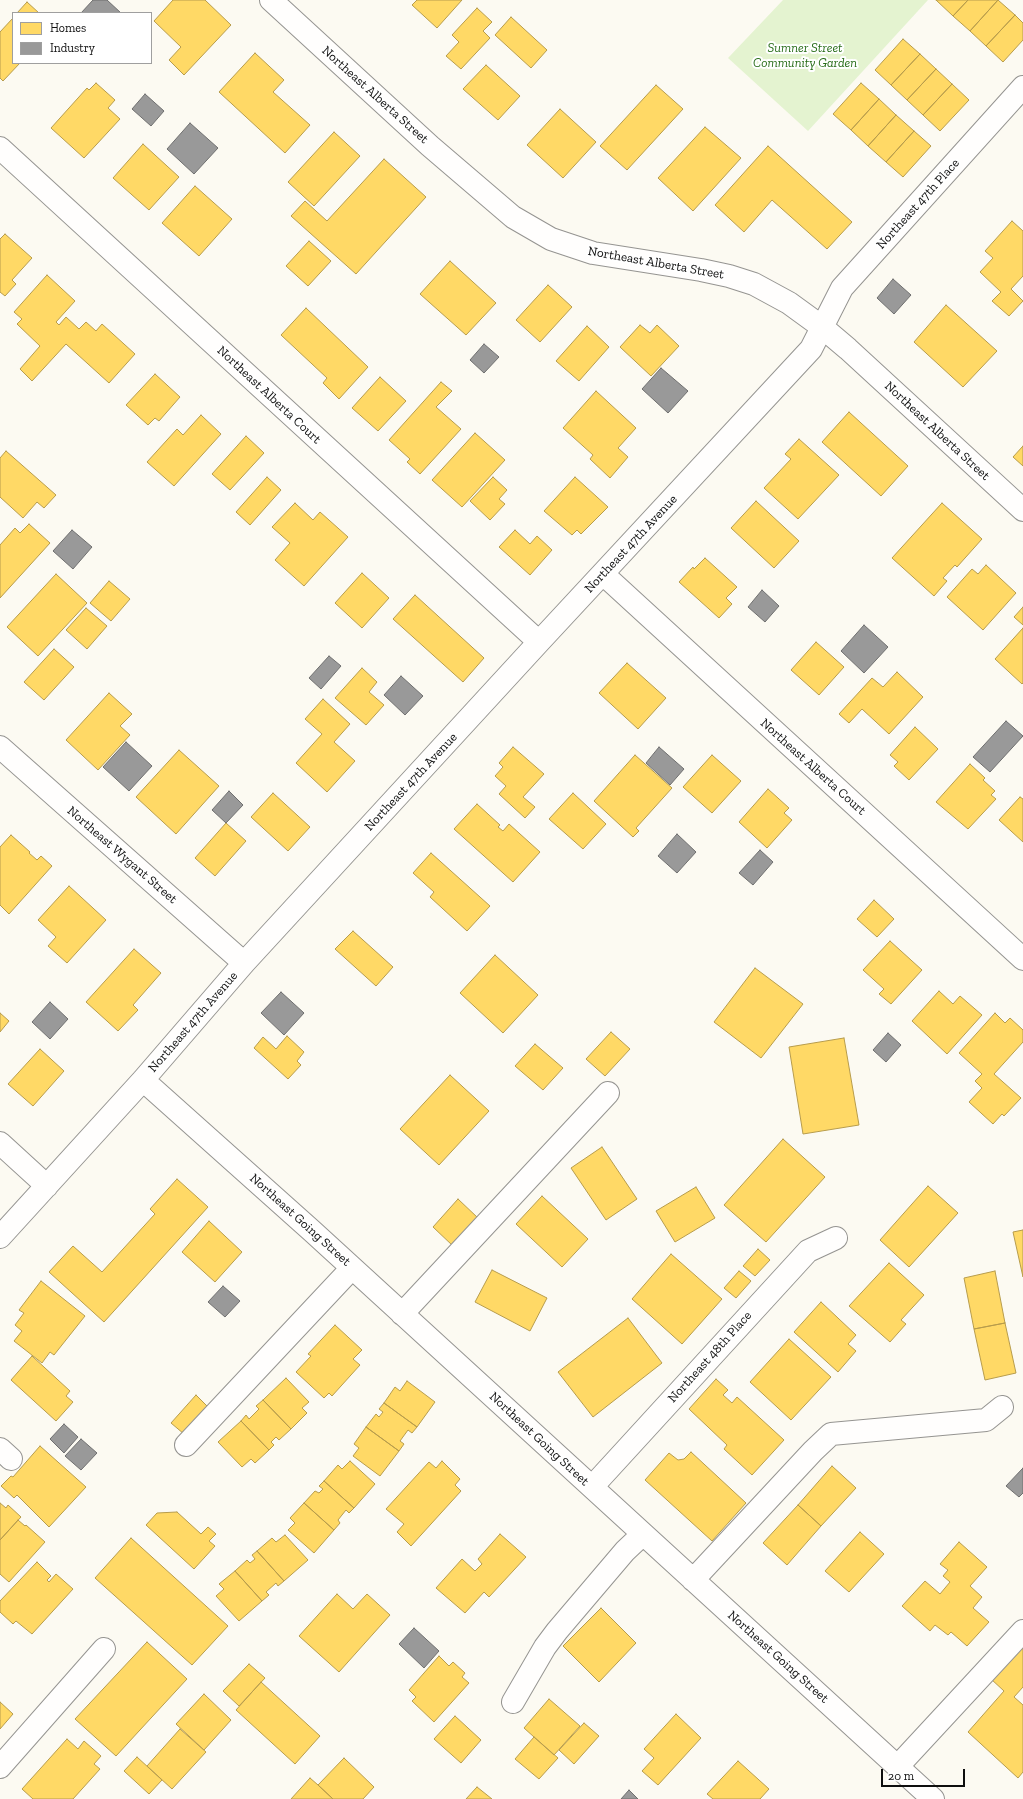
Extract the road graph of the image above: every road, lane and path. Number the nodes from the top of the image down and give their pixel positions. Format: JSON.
{"nodes":[{"id":1,"x":271,"y":0,"type":"edge"},
{"id":2,"x":1023,"y":87,"type":"edge"},
{"id":3,"x":0,"y":148,"type":"edge"},
{"id":4,"x":822,"y":327,"type":"junction"},
{"id":5,"x":1023,"y":510,"type":"edge"},
{"id":6,"x":603,"y":574,"type":"junction"},
{"id":7,"x":539,"y":642,"type":"junction"},
{"id":8,"x":0,"y":747,"type":"edge"},
{"id":9,"x":1023,"y":959,"type":"edge"},
{"id":10,"x":244,"y":963,"type":"junction"},
{"id":11,"x":143,"y":1080,"type":"junction"},
{"id":12,"x":608,"y":1093,"type":"dead end"},
{"id":13,"x":0,"y":1143,"type":"edge"},
{"id":14,"x":47,"y":1186,"type":"junction"},
{"id":15,"x":0,"y":1237,"type":"edge"},
{"id":16,"x":836,"y":1238,"type":"dead end"},
{"id":17,"x":352,"y":1268,"type":"junction"},
{"id":18,"x":402,"y":1314,"type":"junction"},
{"id":19,"x":1002,"y":1407,"type":"dead end"},
{"id":20,"x":186,"y":1445,"type":"dead end"},
{"id":21,"x":592,"y":1487,"type":"junction"},
{"id":22,"x":643,"y":1534,"type":"junction"},
{"id":23,"x":694,"y":1580,"type":"junction"},
{"id":24,"x":1023,"y":1631,"type":"edge"},
{"id":25,"x":104,"y":1649,"type":"dead end"},
{"id":26,"x":513,"y":1702,"type":"dead end"},
{"id":27,"x":898,"y":1766,"type":"junction"},
{"id":28,"x":0,"y":1767,"type":"edge"},
{"id":29,"x":933,"y":1799,"type":"edge"}],
"edges":[{"from":1,"to":4,"type":"street","name":"Northeast Alberta Street"},
{"from":2,"to":4,"type":"street","name":"Northeast 47th Place"},
{"from":3,"to":7,"type":"street","name":"Northeast Alberta Court"},
{"from":4,"to":5,"type":"street","name":"Northeast Alberta Street"},
{"from":4,"to":6,"type":"street","name":"Northeast 47th Avenue"},
{"from":6,"to":7,"type":"street","name":"Northeast 47th Avenue"},
{"from":6,"to":9,"type":"street","name":"Northeast Alberta Court"},
{"from":7,"to":10,"type":"street","name":"Northeast 47th Avenue"},
{"from":8,"to":10,"type":"street","name":"Northeast Wygant Street"},
{"from":10,"to":11,"type":"street","name":"Northeast 47th Avenue"},
{"from":11,"to":14,"type":"street","name":"Northeast 47th Avenue"},
{"from":11,"to":17,"type":"street","name":"Northeast Going Street"},
{"from":12,"to":18,"type":"street"},
{"from":13,"to":14,"type":"street"},
{"from":14,"to":15,"type":"street","name":"Northeast 47th Avenue"},
{"from":16,"to":21,"type":"street","name":"Northeast 48th Place"},
{"from":17,"to":18,"type":"street","name":"Northeast Going Street"},
{"from":17,"to":20,"type":"street"},
{"from":18,"to":21,"type":"street","name":"Northeast Going Street"},
{"from":19,"to":23,"type":"street"},
{"from":21,"to":22,"type":"street","name":"Northeast Going Street"},
{"from":22,"to":23,"type":"street","name":"Northeast Going Street"},
{"from":22,"to":26,"type":"street"},
{"from":23,"to":27,"type":"street","name":"Northeast Going Street"},
{"from":24,"to":27,"type":"street"},
{"from":25,"to":28,"type":"street"},
{"from":27,"to":29,"type":"street","name":"Northeast Going Street"}]}
